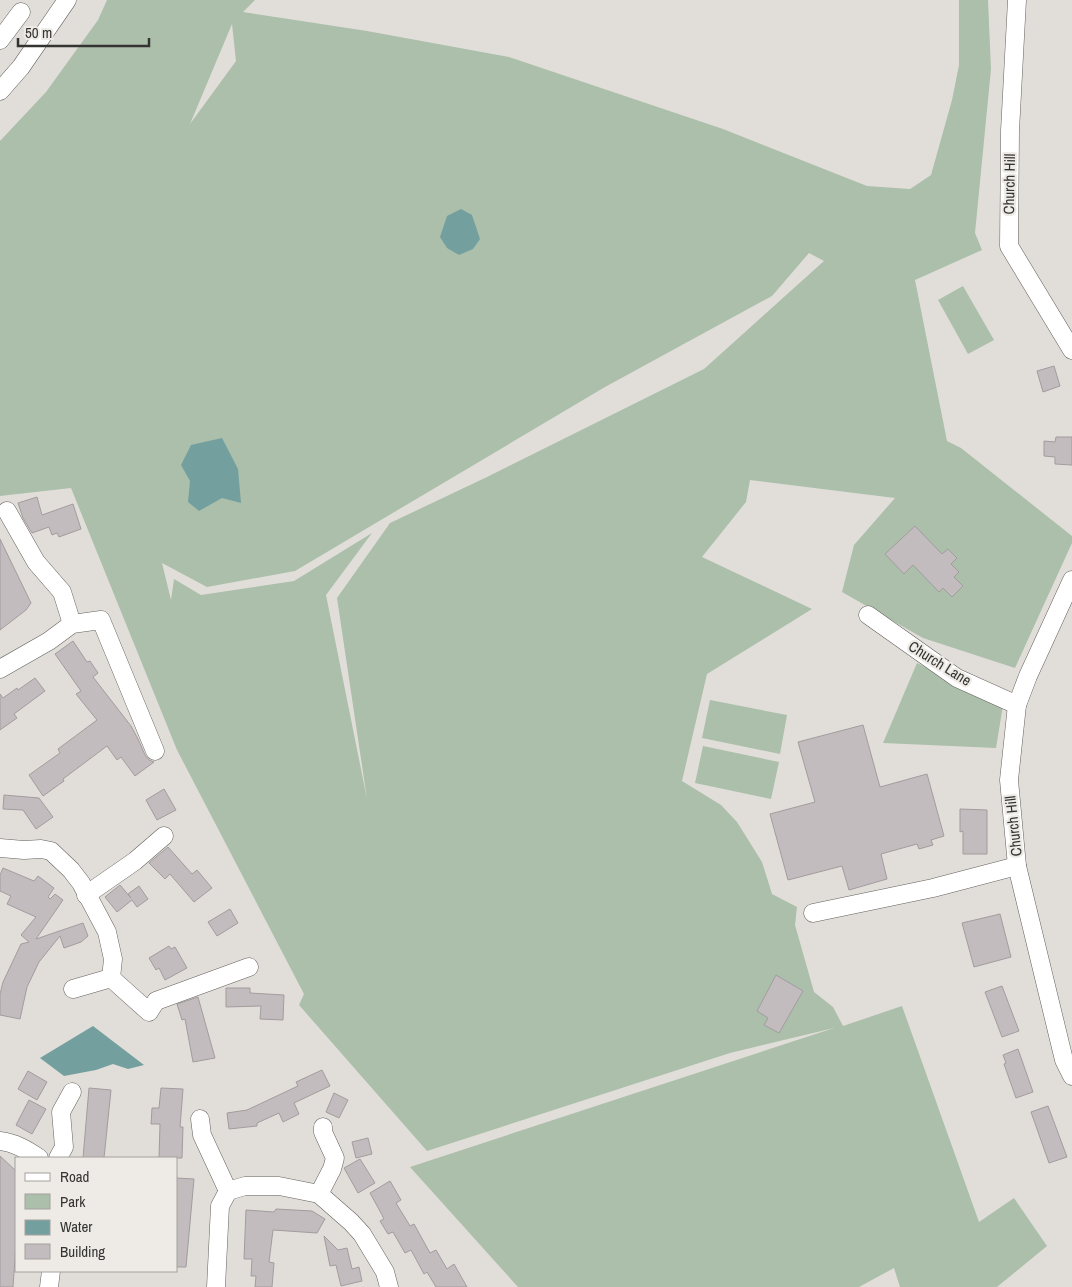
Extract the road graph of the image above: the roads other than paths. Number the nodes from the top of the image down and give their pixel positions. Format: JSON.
{"nodes":[{"id":1,"x":67,"y":0,"type":"edge"},
{"id":2,"x":1018,"y":0,"type":"edge"},
{"id":3,"x":21,"y":12,"type":"dead end"},
{"id":4,"x":0,"y":40,"type":"edge"},
{"id":5,"x":0,"y":91,"type":"edge"},
{"id":6,"x":1072,"y":350,"type":"edge"},
{"id":7,"x":7,"y":511,"type":"dead end"},
{"id":8,"x":1072,"y":580,"type":"edge"},
{"id":9,"x":868,"y":615,"type":"dead end"},
{"id":10,"x":72,"y":624,"type":"junction"},
{"id":11,"x":0,"y":669,"type":"edge"},
{"id":12,"x":1017,"y":705,"type":"junction"},
{"id":13,"x":155,"y":751,"type":"dead end"},
{"id":14,"x":164,"y":836,"type":"dead end"},
{"id":15,"x":0,"y":848,"type":"edge"},
{"id":16,"x":1017,"y":866,"type":"junction"},
{"id":17,"x":86,"y":895,"type":"junction"},
{"id":18,"x":813,"y":913,"type":"dead end"},
{"id":19,"x":250,"y":967,"type":"dead end"},
{"id":20,"x":111,"y":978,"type":"junction"},
{"id":21,"x":73,"y":989,"type":"dead end"},
{"id":22,"x":1072,"y":1076,"type":"edge"},
{"id":23,"x":72,"y":1092,"type":"dead end"},
{"id":24,"x":200,"y":1119,"type":"dead end"},
{"id":25,"x":323,"y":1127,"type":"dead end"},
{"id":26,"x":0,"y":1141,"type":"edge"},
{"id":27,"x":38,"y":1157,"type":"edge"},
{"id":28,"x":59,"y":1157,"type":"edge"},
{"id":29,"x":228,"y":1191,"type":"junction"},
{"id":30,"x":319,"y":1194,"type":"junction"},
{"id":31,"x":51,"y":1272,"type":"edge"},
{"id":32,"x":49,"y":1287,"type":"edge"},
{"id":33,"x":216,"y":1287,"type":"edge"},
{"id":34,"x":389,"y":1287,"type":"edge"}],
"edges":[{"from":1,"to":5,"type":"street"},
{"from":2,"to":6,"type":"street","name":"Church Hill"},
{"from":3,"to":4,"type":"street"},
{"from":7,"to":10,"type":"street"},
{"from":8,"to":12,"type":"street","name":"Church Hill"},
{"from":9,"to":12,"type":"street","name":"Church Lane"},
{"from":10,"to":11,"type":"street"},
{"from":10,"to":13,"type":"street"},
{"from":12,"to":16,"type":"street","name":"Church Hill"},
{"from":14,"to":17,"type":"street"},
{"from":15,"to":17,"type":"street"},
{"from":16,"to":18,"type":"street"},
{"from":16,"to":22,"type":"street","name":"Church Hill"},
{"from":17,"to":20,"type":"street"},
{"from":19,"to":20,"type":"street"},
{"from":20,"to":21,"type":"street"},
{"from":23,"to":28,"type":"street"},
{"from":24,"to":29,"type":"street"},
{"from":25,"to":30,"type":"street"},
{"from":26,"to":27,"type":"street"},
{"from":29,"to":30,"type":"street"},
{"from":29,"to":33,"type":"street"},
{"from":30,"to":34,"type":"street"},
{"from":31,"to":32,"type":"street"}]}
